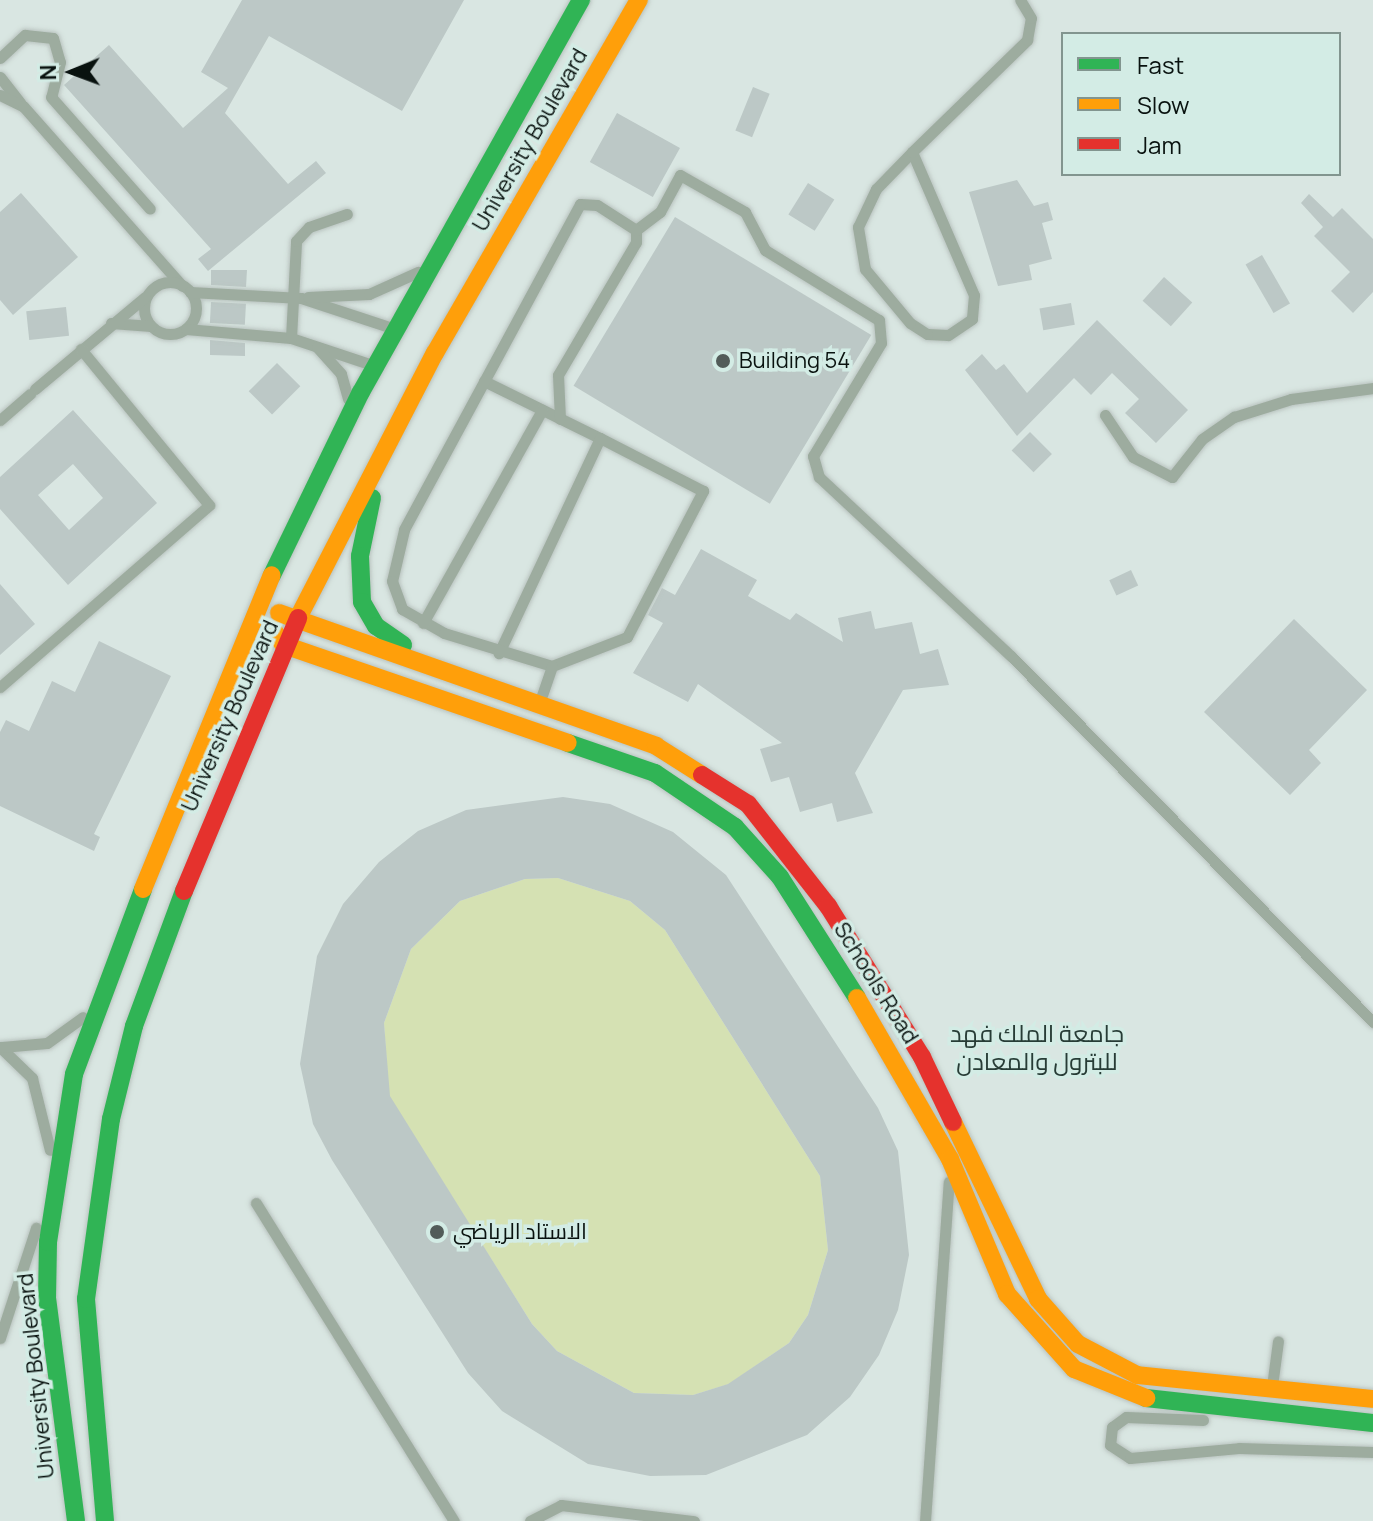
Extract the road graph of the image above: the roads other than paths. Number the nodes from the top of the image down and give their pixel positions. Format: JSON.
{"nodes":[{"id":1,"x":581,"y":0,"type":"edge"},
{"id":2,"x":639,"y":0,"type":"edge"},
{"id":3,"x":1020,"y":0,"type":"edge"},
{"id":4,"x":0,"y":58,"type":"edge"},
{"id":5,"x":0,"y":77,"type":"edge"},
{"id":6,"x":0,"y":95,"type":"edge"},
{"id":7,"x":23,"y":106,"type":"junction"},
{"id":8,"x":912,"y":152,"type":"junction"},
{"id":9,"x":150,"y":209,"type":"dead end"},
{"id":10,"x":347,"y":214,"type":"dead end"},
{"id":11,"x":636,"y":230,"type":"junction"},
{"id":12,"x":450,"y":236,"type":"junction"},
{"id":13,"x":186,"y":289,"type":"junction"},
{"id":14,"x":147,"y":296,"type":"junction"},
{"id":15,"x":296,"y":298,"type":"junction"},
{"id":16,"x":111,"y":323,"type":"junction"},
{"id":17,"x":151,"y":326,"type":"junction"},
{"id":18,"x":186,"y":329,"type":"junction"},
{"id":19,"x":396,"y":330,"type":"junction"},
{"id":20,"x":291,"y":338,"type":"junction"},
{"id":21,"x":314,"y":344,"type":"junction"},
{"id":22,"x":81,"y":349,"type":"junction"},
{"id":23,"x":375,"y":367,"type":"junction"},
{"id":24,"x":484,"y":381,"type":"junction"},
{"id":25,"x":1373,"y":388,"type":"edge"},
{"id":26,"x":542,"y":410,"type":"junction"},
{"id":27,"x":349,"y":415,"type":"junction"},
{"id":28,"x":1105,"y":415,"type":"dead end"},
{"id":29,"x":560,"y":419,"type":"junction"},
{"id":30,"x":0,"y":420,"type":"edge"},
{"id":31,"x":600,"y":438,"type":"junction"},
{"id":32,"x":380,"y":456,"type":"junction"},
{"id":33,"x":256,"y":608,"type":"junction"},
{"id":34,"x":300,"y":618,"type":"junction"},
{"id":35,"x":423,"y":623,"type":"junction"},
{"id":36,"x":284,"y":645,"type":"junction"},
{"id":37,"x":499,"y":653,"type":"junction"},
{"id":38,"x":425,"y":661,"type":"junction"},
{"id":39,"x":552,"y":666,"type":"junction"},
{"id":40,"x":0,"y":687,"type":"edge"},
{"id":41,"x":540,"y":701,"type":"junction"},
{"id":42,"x":531,"y":728,"type":"junction"},
{"id":43,"x":98,"y":1002,"type":"junction"},
{"id":44,"x":1373,"y":1022,"type":"edge"},
{"id":45,"x":0,"y":1047,"type":"edge"},
{"id":46,"x":950,"y":1159,"type":"junction"},
{"id":47,"x":55,"y":1171,"type":"junction"},
{"id":48,"x":256,"y":1203,"type":"dead end"},
{"id":49,"x":47,"y":1299,"type":"junction"},
{"id":50,"x":86,"y":1299,"type":"junction"},
{"id":51,"x":0,"y":1338,"type":"edge"},
{"id":52,"x":1278,"y":1341,"type":"dead end"},
{"id":53,"x":1271,"y":1390,"type":"junction"},
{"id":54,"x":1373,"y":1399,"type":"edge"},
{"id":55,"x":1241,"y":1413,"type":"junction"},
{"id":56,"x":1269,"y":1415,"type":"junction"},
{"id":57,"x":1373,"y":1423,"type":"edge"},
{"id":58,"x":1373,"y":1452,"type":"edge"},
{"id":59,"x":76,"y":1521,"type":"edge"},
{"id":60,"x":105,"y":1521,"type":"edge"},
{"id":61,"x":454,"y":1521,"type":"edge"},
{"id":62,"x":530,"y":1521,"type":"edge"},
{"id":63,"x":694,"y":1521,"type":"edge"},
{"id":64,"x":925,"y":1521,"type":"edge"}],
"edges":[{"from":1,"to":12,"type":"street","name":"University Boulevard"},
{"from":2,"to":32,"type":"street","name":"University Boulevard"},
{"from":3,"to":8,"type":"lane"},
{"from":4,"to":9,"type":"lane"},
{"from":5,"to":7,"type":"lane"},
{"from":6,"to":7,"type":"lane"},
{"from":7,"to":13,"type":"lane"},
{"from":8,"to":8,"type":"lane"},
{"from":10,"to":15,"type":"lane"},
{"from":11,"to":24,"type":"lane"},
{"from":11,"to":29,"type":"lane"},
{"from":11,"to":44,"type":"lane"},
{"from":12,"to":15,"type":"lane"},
{"from":12,"to":19,"type":"street","name":"University Boulevard"},
{"from":13,"to":14,"type":"lane"},
{"from":13,"to":15,"type":"lane"},
{"from":13,"to":18,"type":"lane"},
{"from":14,"to":16,"type":"lane"},
{"from":14,"to":17,"type":"lane"},
{"from":15,"to":19,"type":"lane"},
{"from":15,"to":20,"type":"lane"},
{"from":16,"to":17,"type":"lane"},
{"from":16,"to":22,"type":"lane"},
{"from":17,"to":18,"type":"lane"},
{"from":18,"to":20,"type":"lane"},
{"from":19,"to":23,"type":"street","name":"University Boulevard"},
{"from":20,"to":21,"type":"lane"},
{"from":21,"to":23,"type":"lane"},
{"from":21,"to":27,"type":"lane"},
{"from":22,"to":30,"type":"lane"},
{"from":22,"to":40,"type":"lane"},
{"from":23,"to":27,"type":"street","name":"University Boulevard"},
{"from":24,"to":26,"type":"lane"},
{"from":24,"to":35,"type":"lane"},
{"from":25,"to":28,"type":"lane"},
{"from":26,"to":29,"type":"lane"},
{"from":26,"to":35,"type":"lane"},
{"from":27,"to":33,"type":"street","name":"University Boulevard"},
{"from":29,"to":31,"type":"lane"},
{"from":31,"to":37,"type":"lane"},
{"from":31,"to":39,"type":"lane"},
{"from":32,"to":34,"type":"street","name":"University Boulevard"},
{"from":32,"to":38,"type":"street"},
{"from":33,"to":34,"type":"street"},
{"from":33,"to":36,"type":"street"},
{"from":33,"to":43,"type":"street","name":"University Boulevard"},
{"from":34,"to":36,"type":"street","name":"University Boulevard"},
{"from":34,"to":38,"type":"street"},
{"from":35,"to":37,"type":"lane"},
{"from":36,"to":42,"type":"street","name":"Schools Road"},
{"from":36,"to":50,"type":"street","name":"University Boulevard"},
{"from":37,"to":39,"type":"lane"},
{"from":38,"to":41,"type":"street"},
{"from":39,"to":41,"type":"lane"},
{"from":41,"to":42,"type":"lane"},
{"from":41,"to":53,"type":"street"},
{"from":42,"to":46,"type":"street","name":"Schools Road"},
{"from":43,"to":45,"type":"lane"},
{"from":43,"to":47,"type":"street","name":"University Boulevard"},
{"from":45,"to":47,"type":"lane"},
{"from":46,"to":55,"type":"street","name":"Schools Road"},
{"from":46,"to":64,"type":"lane"},
{"from":47,"to":49,"type":"street","name":"University Boulevard"},
{"from":47,"to":51,"type":"lane"},
{"from":48,"to":61,"type":"lane"},
{"from":49,"to":50,"type":"street"},
{"from":49,"to":59,"type":"street","name":"University Boulevard"},
{"from":50,"to":60,"type":"street","name":"University Boulevard"},
{"from":52,"to":53,"type":"lane"},
{"from":53,"to":54,"type":"street"},
{"from":53,"to":56,"type":"lane"},
{"from":55,"to":56,"type":"street","name":"Schools Road"},
{"from":55,"to":58,"type":"lane"},
{"from":56,"to":57,"type":"street","name":"Schools Road"},
{"from":62,"to":63,"type":"lane"}]}
